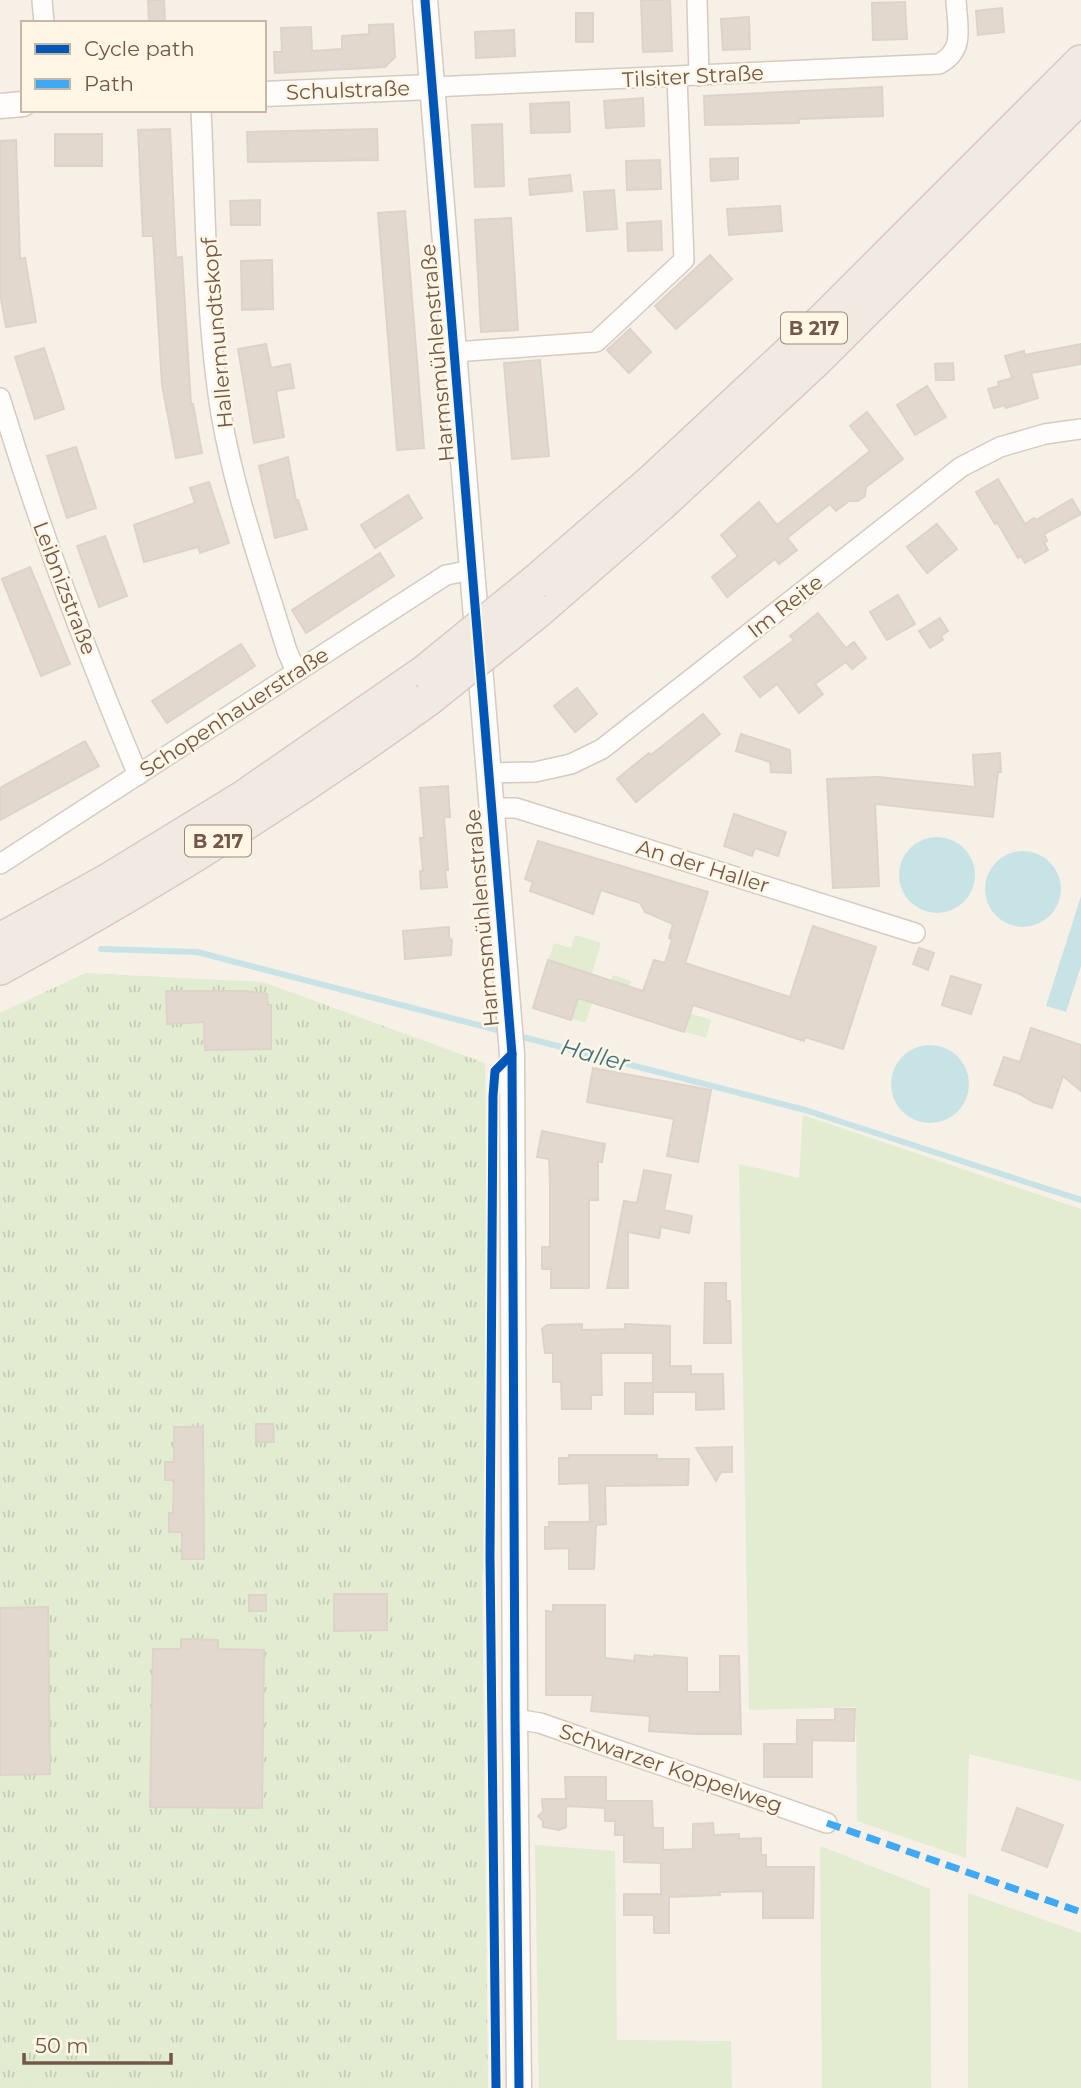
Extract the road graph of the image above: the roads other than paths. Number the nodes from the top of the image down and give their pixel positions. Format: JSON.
{"nodes":[{"id":1,"x":42,"y":0,"type":"edge"},
{"id":2,"x":425,"y":0,"type":"edge"},
{"id":3,"x":697,"y":0,"type":"edge"},
{"id":4,"x":956,"y":0,"type":"edge"},
{"id":5,"x":44,"y":21,"type":"edge"},
{"id":6,"x":1081,"y":62,"type":"edge"},
{"id":7,"x":699,"y":76,"type":"junction"},
{"id":8,"x":677,"y":77,"type":"junction"},
{"id":9,"x":432,"y":87,"type":"junction"},
{"id":10,"x":266,"y":94,"type":"edge"},
{"id":11,"x":1081,"y":96,"type":"edge"},
{"id":12,"x":21,"y":104,"type":"edge"},
{"id":13,"x":0,"y":106,"type":"edge"},
{"id":14,"x":201,"y":112,"type":"edge"},
{"id":15,"x":454,"y":352,"type":"junction"},
{"id":16,"x":0,"y":398,"type":"edge"},
{"id":17,"x":1081,"y":429,"type":"edge"},
{"id":18,"x":472,"y":570,"type":"junction"},
{"id":19,"x":537,"y":597,"type":"junction"},
{"id":20,"x":296,"y":671,"type":"junction"},
{"id":21,"x":426,"y":685,"type":"junction"},
{"id":22,"x":487,"y":773,"type":"junction"},
{"id":23,"x":138,"y":775,"type":"junction"},
{"id":24,"x":490,"y":808,"type":"junction"},
{"id":25,"x":0,"y":864,"type":"edge"},
{"id":26,"x":915,"y":933,"type":"dead end"},
{"id":27,"x":0,"y":940,"type":"edge"},
{"id":28,"x":0,"y":968,"type":"edge"},
{"id":29,"x":514,"y":1719,"type":"junction"},
{"id":30,"x":827,"y":1823,"type":"dead end"},
{"id":31,"x":519,"y":2088,"type":"edge"}],
"edges":[{"from":1,"to":5,"type":"street"},
{"from":2,"to":9,"type":"street","name":"Harmsmühlenstraße"},
{"from":3,"to":7,"type":"street"},
{"from":4,"to":7,"type":"street","name":"Tilsiter Straße"},
{"from":6,"to":19,"type":"highway","number":"B 217"},
{"from":7,"to":8,"type":"street","name":"Tilsiter Straße"},
{"from":8,"to":9,"type":"street","name":"Tilsiter Straße"},
{"from":8,"to":15,"type":"street"},
{"from":9,"to":10,"type":"street","name":"Schulstraße"},
{"from":9,"to":15,"type":"street","name":"Harmsmühlenstraße"},
{"from":11,"to":19,"type":"highway","number":"B 217"},
{"from":12,"to":13,"type":"street"},
{"from":14,"to":20,"type":"street","name":"Hallermundtskopf"},
{"from":15,"to":18,"type":"street","name":"Harmsmühlenstraße"},
{"from":16,"to":23,"type":"street","name":"Leibnizstraße"},
{"from":17,"to":22,"type":"street","name":"Im Reite"},
{"from":18,"to":20,"type":"street","name":"Schopenhauerstraße"},
{"from":18,"to":22,"type":"street","name":"Harmsmühlenstraße"},
{"from":19,"to":21,"type":"highway","number":"B 217","bridge":true},
{"from":20,"to":23,"type":"street","name":"Schopenhauerstraße"},
{"from":21,"to":27,"type":"highway","number":"B 217"},
{"from":21,"to":28,"type":"highway","number":"B 217"},
{"from":22,"to":24,"type":"street","name":"Harmsmühlenstraße"},
{"from":23,"to":25,"type":"street","name":"Schopenhauerstraße"},
{"from":24,"to":26,"type":"street","name":"An der Haller"},
{"from":24,"to":29,"type":"street","name":"Harmsmühlenstraße"},
{"from":29,"to":30,"type":"street","name":"Schwarzer Koppelweg"},
{"from":29,"to":31,"type":"street","name":"Harmsmühlenstraße"}]}
